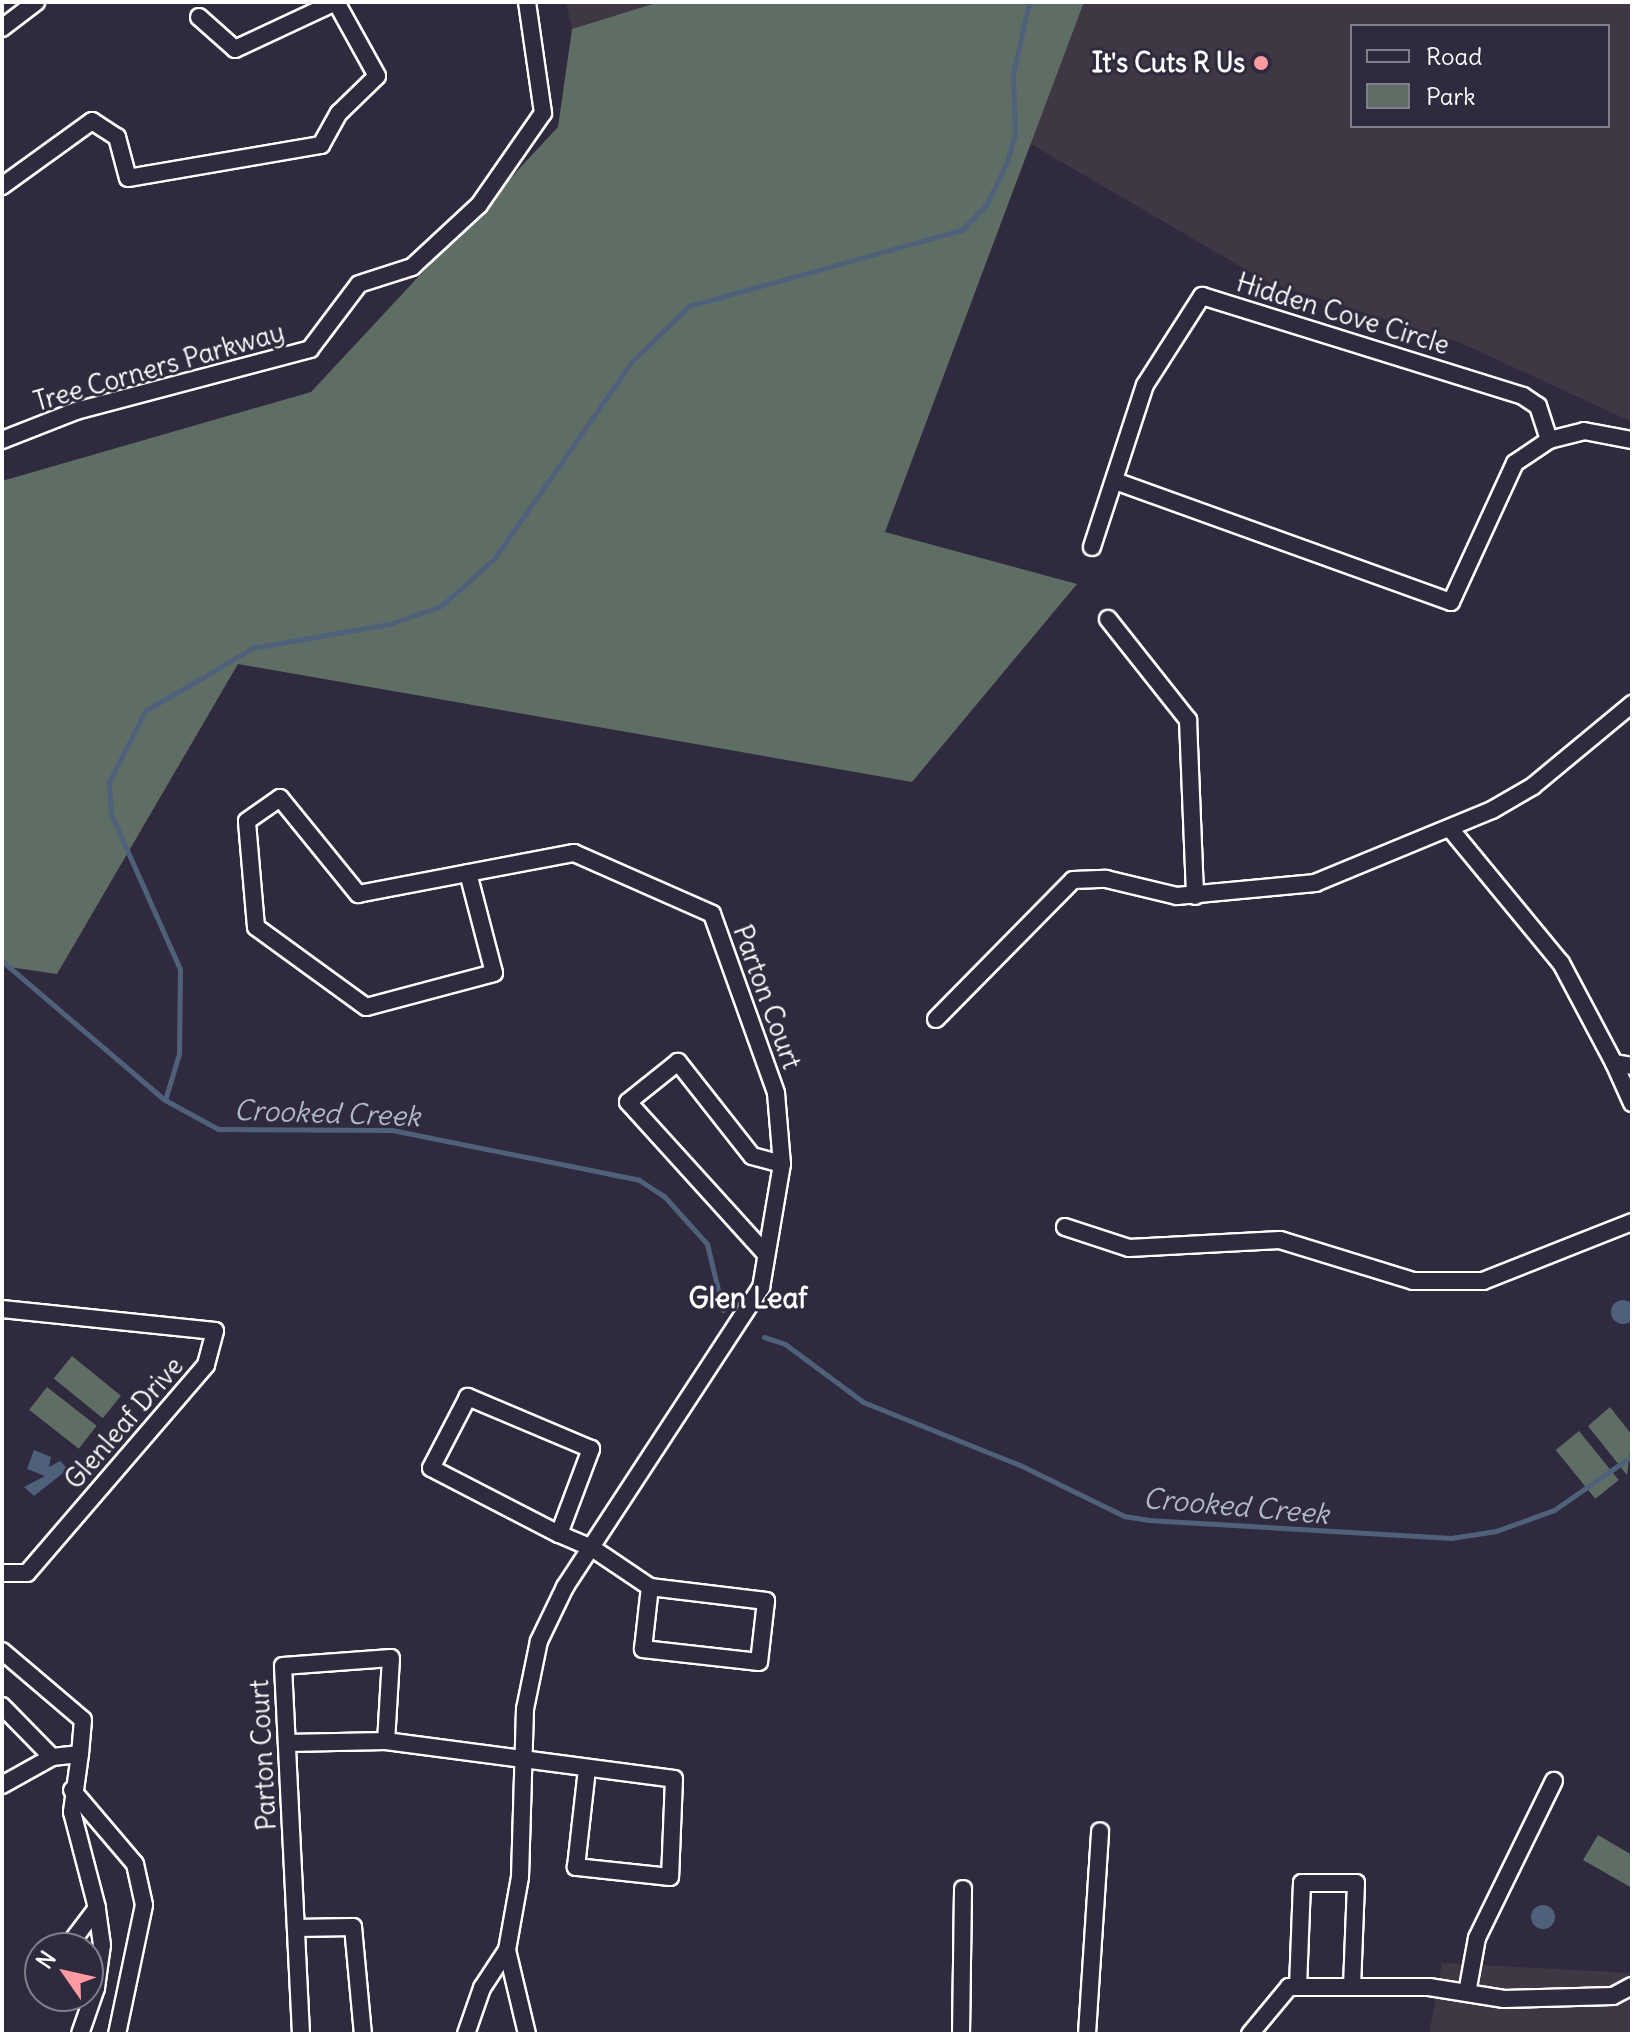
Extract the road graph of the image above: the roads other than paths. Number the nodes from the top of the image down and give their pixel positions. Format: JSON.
{"nodes":[{"id":1,"x":36,"y":2,"type":"edge"},
{"id":2,"x":336,"y":2,"type":"edge"},
{"id":3,"x":527,"y":2,"type":"edge"},
{"id":4,"x":199,"y":17,"type":"dead end"},
{"id":5,"x":2,"y":28,"type":"edge"},
{"id":6,"x":2,"y":186,"type":"edge"},
{"id":7,"x":2,"y":440,"type":"edge"},
{"id":8,"x":1549,"y":440,"type":"junction"},
{"id":9,"x":1632,"y":440,"type":"edge"},
{"id":10,"x":1115,"y":481,"type":"junction"},
{"id":11,"x":1092,"y":547,"type":"dead end"},
{"id":12,"x":1108,"y":619,"type":"dead end"},
{"id":13,"x":1632,"y":704,"type":"edge"},
{"id":14,"x":1452,"y":831,"type":"junction"},
{"id":15,"x":468,"y":873,"type":"junction"},
{"id":16,"x":1195,"y":896,"type":"junction"},
{"id":17,"x":936,"y":1019,"type":"dead end"},
{"id":18,"x":1614,"y":1063,"type":"junction"},
{"id":19,"x":1632,"y":1066,"type":"edge"},
{"id":20,"x":1632,"y":1103,"type":"edge"},
{"id":21,"x":782,"y":1164,"type":"junction"},
{"id":22,"x":1632,"y":1222,"type":"edge"},
{"id":23,"x":1065,"y":1227,"type":"dead end"},
{"id":24,"x":765,"y":1253,"type":"junction"},
{"id":25,"x":2,"y":1309,"type":"edge"},
{"id":26,"x":559,"y":1534,"type":"junction"},
{"id":27,"x":592,"y":1548,"type":"junction"},
{"id":28,"x":2,"y":1573,"type":"edge"},
{"id":29,"x":650,"y":1587,"type":"junction"},
{"id":30,"x":2,"y":1651,"type":"edge"},
{"id":31,"x":2,"y":1706,"type":"edge"},
{"id":32,"x":386,"y":1741,"type":"junction"},
{"id":33,"x":287,"y":1743,"type":"junction"},
{"id":34,"x":80,"y":1754,"type":"junction"},
{"id":35,"x":52,"y":1757,"type":"junction"},
{"id":36,"x":520,"y":1762,"type":"junction"},
{"id":37,"x":587,"y":1769,"type":"junction"},
{"id":38,"x":1554,"y":1781,"type":"dead end"},
{"id":39,"x":2,"y":1785,"type":"edge"},
{"id":40,"x":72,"y":1790,"type":"junction"},
{"id":41,"x":1100,"y":1831,"type":"dead end"},
{"id":42,"x":963,"y":1889,"type":"dead end"},
{"id":43,"x":97,"y":1908,"type":"junction"},
{"id":44,"x":296,"y":1928,"type":"junction"},
{"id":45,"x":79,"y":1932,"type":"edge"},
{"id":46,"x":100,"y":1932,"type":"edge"},
{"id":47,"x":507,"y":1950,"type":"junction"},
{"id":48,"x":1632,"y":1986,"type":"edge"},
{"id":49,"x":1298,"y":1987,"type":"junction"},
{"id":50,"x":1352,"y":1987,"type":"junction"},
{"id":51,"x":1467,"y":1993,"type":"junction"},
{"id":52,"x":85,"y":2012,"type":"edge"},
{"id":53,"x":80,"y":2034,"type":"edge"},
{"id":54,"x":117,"y":2034,"type":"edge"},
{"id":55,"x":301,"y":2034,"type":"edge"},
{"id":56,"x":363,"y":2034,"type":"edge"},
{"id":57,"x":466,"y":2034,"type":"edge"},
{"id":58,"x":527,"y":2034,"type":"edge"},
{"id":59,"x":961,"y":2034,"type":"edge"},
{"id":60,"x":1087,"y":2034,"type":"edge"},
{"id":61,"x":1250,"y":2034,"type":"edge"}],
"edges":[{"from":1,"to":5,"type":"street"},
{"from":2,"to":4,"type":"street"},
{"from":2,"to":6,"type":"street"},
{"from":3,"to":7,"type":"street","name":"Tree Corners Parkway"},
{"from":8,"to":9,"type":"street"},
{"from":8,"to":10,"type":"street"},
{"from":8,"to":10,"type":"street","name":"Hidden Cove Circle"},
{"from":10,"to":11,"type":"street","name":"Hidden Cove Circle"},
{"from":12,"to":16,"type":"street"},
{"from":13,"to":14,"type":"street"},
{"from":14,"to":16,"type":"street"},
{"from":14,"to":18,"type":"street"},
{"from":15,"to":15,"type":"street","name":"Parton Court"},
{"from":15,"to":21,"type":"street","name":"Parton Court"},
{"from":16,"to":17,"type":"street"},
{"from":18,"to":19,"type":"street"},
{"from":18,"to":20,"type":"street"},
{"from":21,"to":24,"type":"street","name":"Parton Court"},
{"from":21,"to":24,"type":"street"},
{"from":22,"to":23,"type":"street"},
{"from":24,"to":27,"type":"street","name":"Parton Court"},
{"from":25,"to":28,"type":"street","name":"Glenleaf Drive"},
{"from":26,"to":26,"type":"street"},
{"from":26,"to":27,"type":"street"},
{"from":27,"to":29,"type":"street"},
{"from":27,"to":36,"type":"street","name":"Parton Court"},
{"from":29,"to":29,"type":"street"},
{"from":30,"to":34,"type":"street"},
{"from":31,"to":35,"type":"street"},
{"from":32,"to":33,"type":"street"},
{"from":32,"to":33,"type":"street","name":"Parton Court"},
{"from":32,"to":36,"type":"street"},
{"from":33,"to":44,"type":"street","name":"Parton Court"},
{"from":34,"to":35,"type":"street"},
{"from":34,"to":40,"type":"street"},
{"from":35,"to":39,"type":"street"},
{"from":36,"to":37,"type":"street"},
{"from":36,"to":47,"type":"street","name":"Parton Court"},
{"from":37,"to":37,"type":"street"},
{"from":38,"to":51,"type":"street"},
{"from":40,"to":43,"type":"street"},
{"from":40,"to":54,"type":"street"},
{"from":41,"to":60,"type":"street"},
{"from":42,"to":59,"type":"street"},
{"from":43,"to":45,"type":"street"},
{"from":43,"to":46,"type":"street"},
{"from":44,"to":55,"type":"street","name":"Parton Court"},
{"from":44,"to":56,"type":"street"},
{"from":47,"to":57,"type":"street","name":"Parton Court"},
{"from":47,"to":58,"type":"street","name":"Parton Court"},
{"from":48,"to":51,"type":"street"},
{"from":49,"to":50,"type":"street"},
{"from":49,"to":50,"type":"street"},
{"from":49,"to":61,"type":"street"},
{"from":50,"to":51,"type":"street"},
{"from":52,"to":53,"type":"street"}]}
